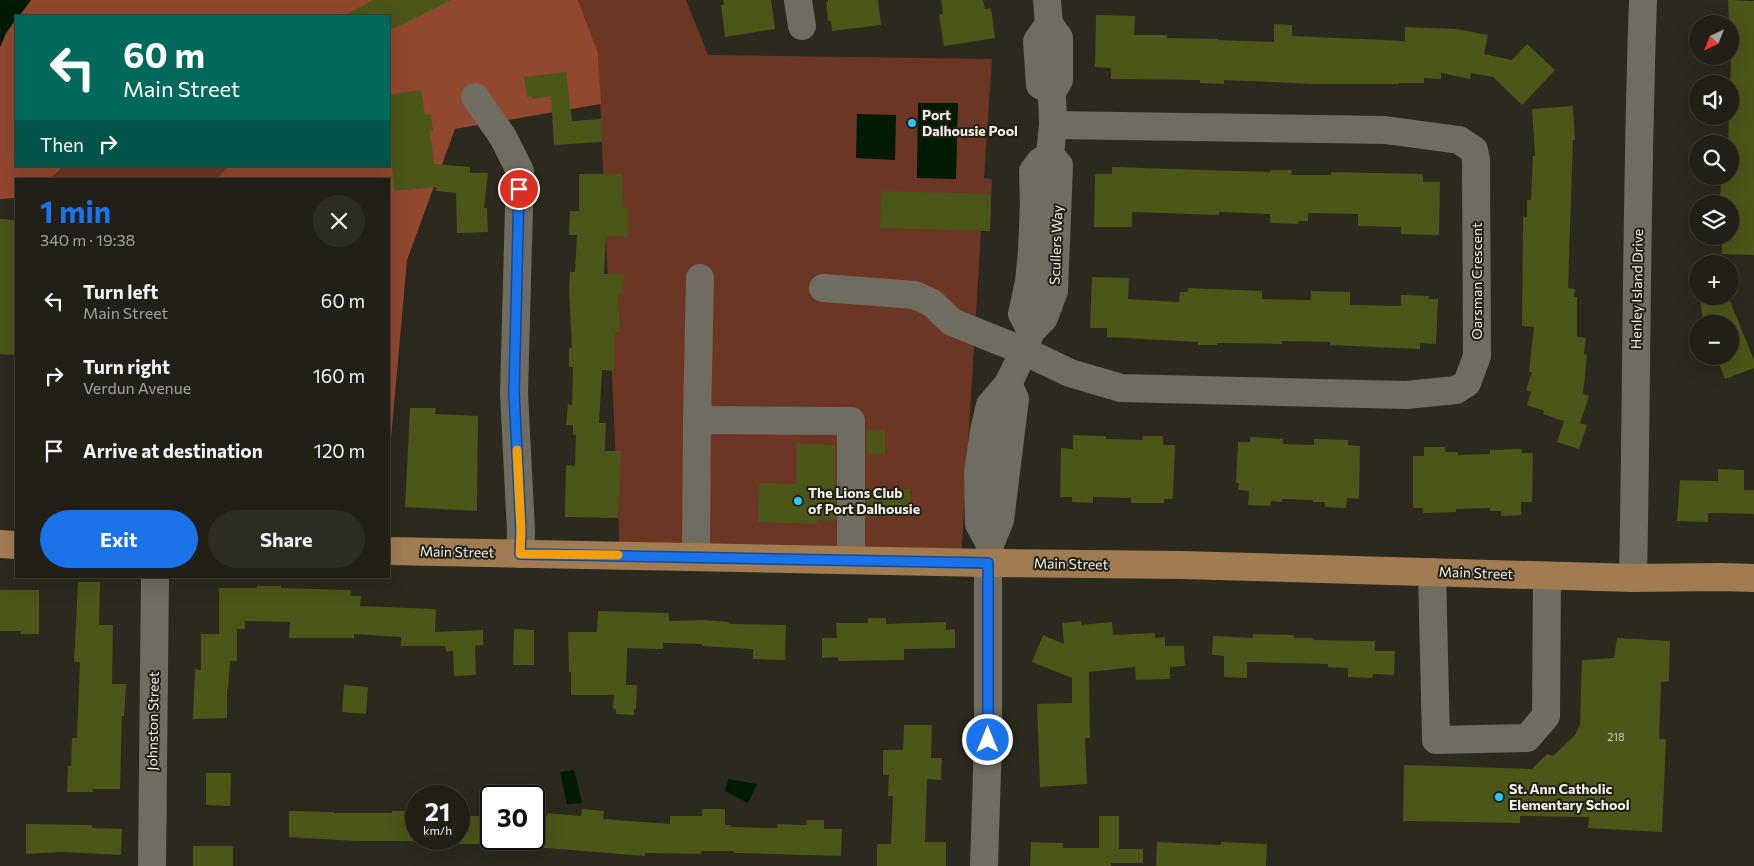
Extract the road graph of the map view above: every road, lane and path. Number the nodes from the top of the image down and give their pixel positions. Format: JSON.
{"nodes":[{"id":1,"x":1643,"y":0,"type":"edge"},
{"id":2,"x":1048,"y":12,"type":"edge"},
{"id":3,"x":475,"y":97,"type":"dead end"},
{"id":4,"x":1053,"y":125,"type":"junction"},
{"id":5,"x":700,"y":278,"type":"dead end"},
{"id":6,"x":823,"y":288,"type":"dead end"},
{"id":7,"x":1028,"y":341,"type":"junction"},
{"id":8,"x":697,"y":420,"type":"junction"},
{"id":9,"x":0,"y":544,"type":"edge"},
{"id":10,"x":15,"y":544,"type":"edge"},
{"id":11,"x":390,"y":551,"type":"edge"},
{"id":12,"x":520,"y":554,"type":"junction"},
{"id":13,"x":989,"y":554,"type":"junction"},
{"id":14,"x":696,"y":557,"type":"junction"},
{"id":15,"x":851,"y":560,"type":"junction"},
{"id":16,"x":1432,"y":572,"type":"junction"},
{"id":17,"x":1547,"y":576,"type":"junction"},
{"id":18,"x":154,"y":578,"type":"edge"},
{"id":19,"x":1633,"y":578,"type":"junction"},
{"id":20,"x":1754,"y":578,"type":"edge"},
{"id":21,"x":152,"y":866,"type":"edge"},
{"id":22,"x":984,"y":866,"type":"edge"}],
"edges":[{"from":1,"to":19,"type":"street","name":"Henley Island Drive"},
{"from":2,"to":4,"type":"street","name":"Scullers Way"},
{"from":3,"to":12,"type":"street"},
{"from":4,"to":7,"type":"street","name":"Scullers Way"},
{"from":4,"to":7,"type":"street","name":"Oarsman Crescent"},
{"from":5,"to":8,"type":"street"},
{"from":6,"to":7,"type":"street","name":"Oarsman Crescent"},
{"from":7,"to":13,"type":"street","name":"Scullers Way"},
{"from":8,"to":14,"type":"street"},
{"from":8,"to":15,"type":"street"},
{"from":9,"to":10,"type":"main road"},
{"from":11,"to":12,"type":"main road","name":"Main Street"},
{"from":12,"to":14,"type":"main road","name":"Main Street"},
{"from":13,"to":15,"type":"main road","name":"Main Street"},
{"from":13,"to":16,"type":"main road","name":"Main Street"},
{"from":13,"to":22,"type":"street"},
{"from":14,"to":15,"type":"main road","name":"Main Street"},
{"from":16,"to":17,"type":"main road","name":"Main Street"},
{"from":16,"to":17,"type":"street"},
{"from":17,"to":19,"type":"main road","name":"Main Street"},
{"from":18,"to":21,"type":"street","name":"Johnston Street"},
{"from":19,"to":20,"type":"main road","name":"Main Street"}]}
